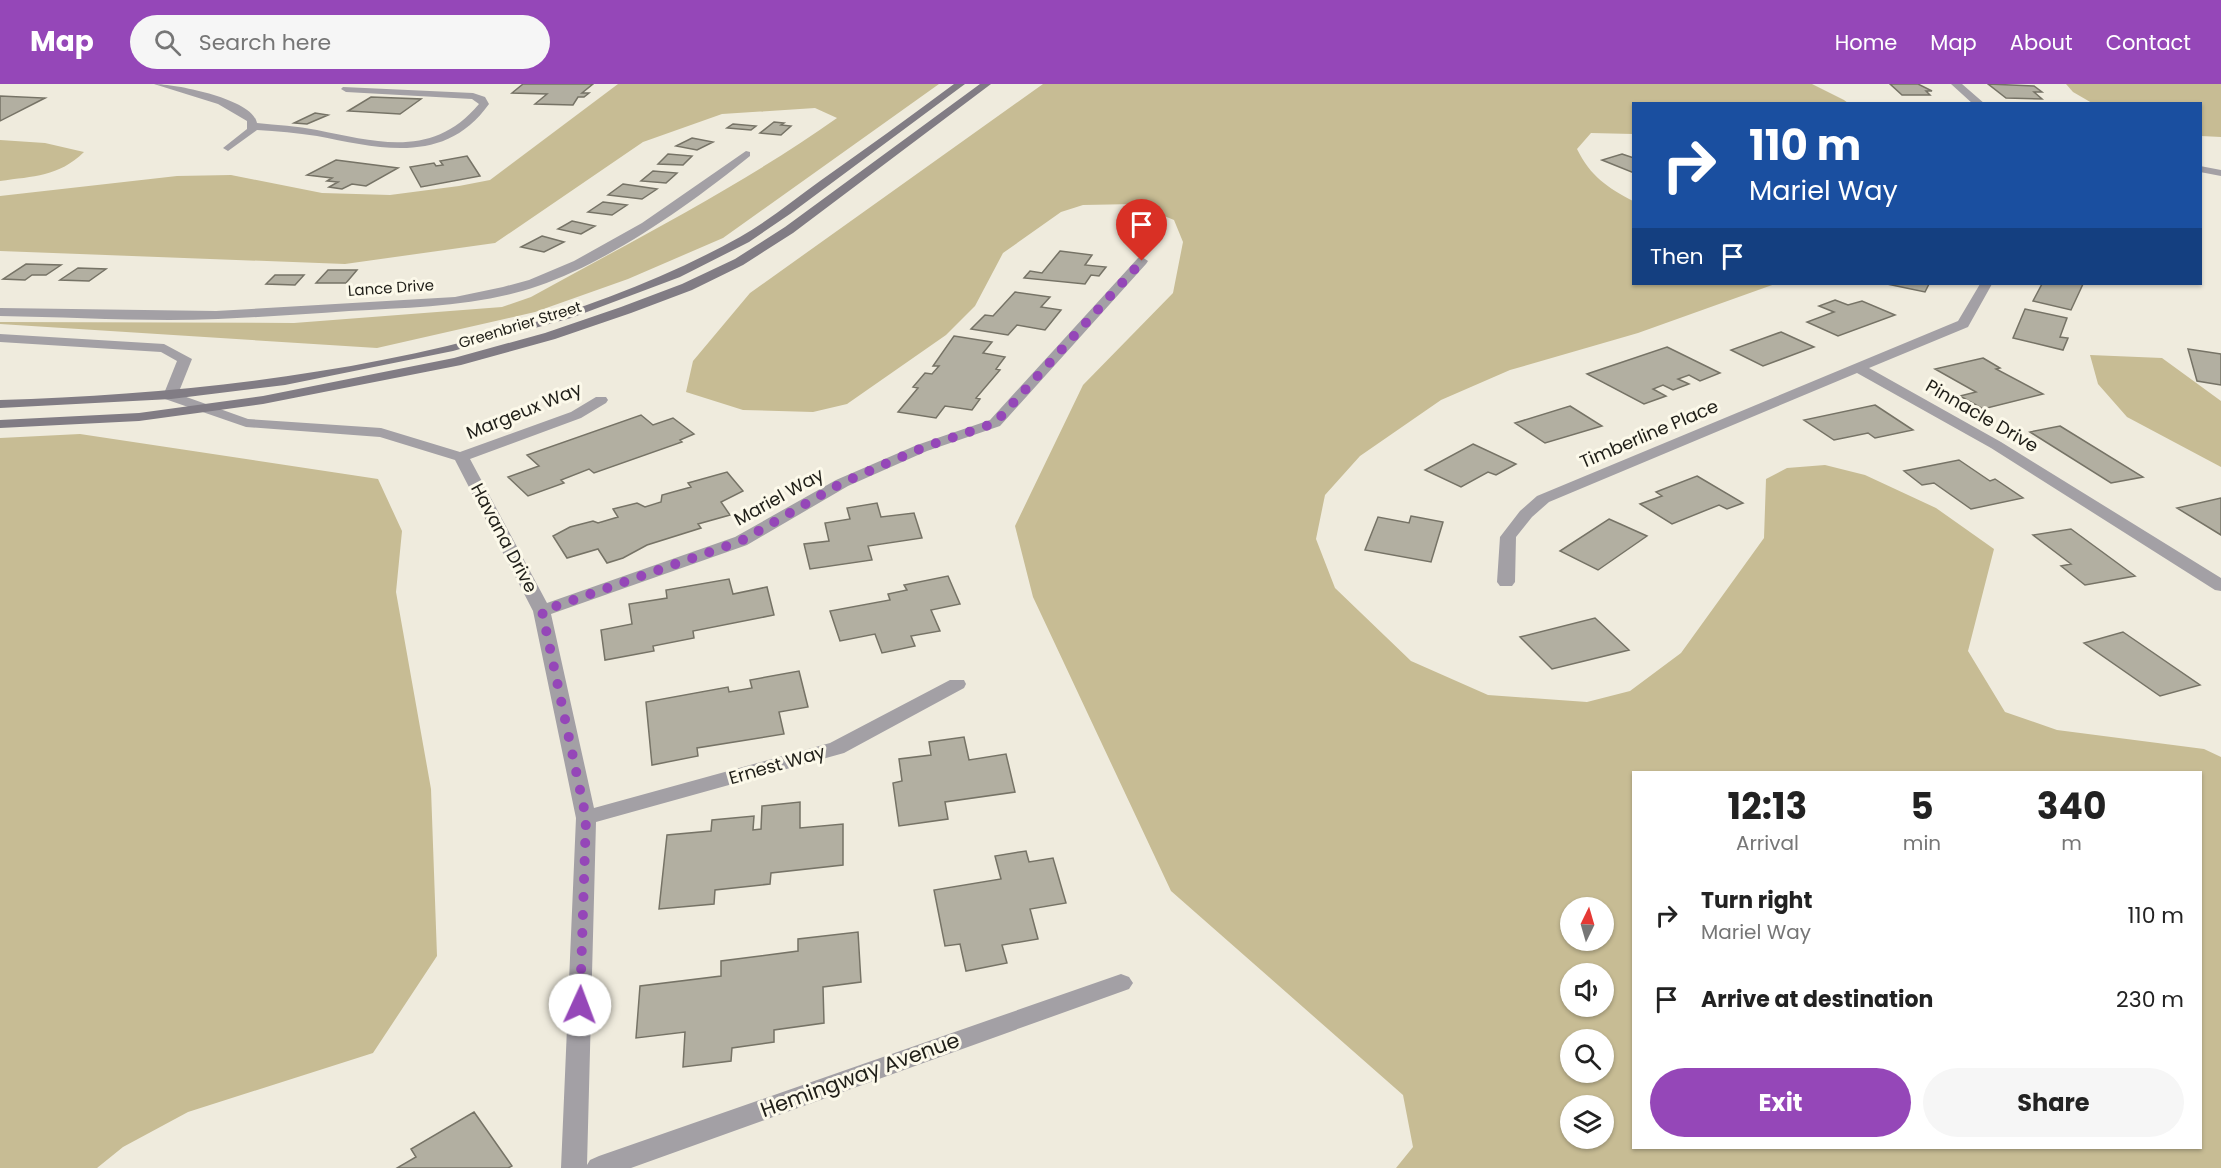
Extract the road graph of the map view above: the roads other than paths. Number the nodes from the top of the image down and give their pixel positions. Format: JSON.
{"nodes":[{"id":1,"x":159,"y":84,"type":"edge"},
{"id":2,"x":960,"y":84,"type":"edge"},
{"id":3,"x":986,"y":84,"type":"edge"},
{"id":4,"x":1956,"y":84,"type":"edge"},
{"id":5,"x":346,"y":89,"type":"dead end"},
{"id":6,"x":1978,"y":102,"type":"edge"},
{"id":7,"x":252,"y":126,"type":"junction"},
{"id":8,"x":329,"y":136,"type":"junction"},
{"id":9,"x":746,"y":154,"type":"dead end"},
{"id":10,"x":2202,"y":169,"type":"edge"},
{"id":11,"x":2221,"y":173,"type":"edge"},
{"id":12,"x":1142,"y":261,"type":"dead end"},
{"id":13,"x":1985,"y":285,"type":"edge"},
{"id":14,"x":0,"y":312,"type":"edge"},
{"id":15,"x":0,"y":338,"type":"edge"},
{"id":16,"x":1858,"y":368,"type":"junction"},
{"id":17,"x":170,"y":396,"type":"junction"},
{"id":18,"x":600,"y":400,"type":"dead end"},
{"id":19,"x":0,"y":405,"type":"edge"},
{"id":20,"x":204,"y":408,"type":"junction"},
{"id":21,"x":0,"y":424,"type":"edge"},
{"id":22,"x":461,"y":457,"type":"junction"},
{"id":23,"x":1506,"y":582,"type":"dead end"},
{"id":24,"x":2221,"y":586,"type":"edge"},
{"id":25,"x":542,"y":611,"type":"junction"},
{"id":26,"x":957,"y":684,"type":"dead end"},
{"id":27,"x":586,"y":818,"type":"junction"},
{"id":28,"x":1122,"y":983,"type":"dead end"},
{"id":29,"x":574,"y":1168,"type":"edge"},
{"id":30,"x":599,"y":1168,"type":"edge"}],
"edges":[{"from":1,"to":7,"type":"street"},
{"from":2,"to":17,"type":"main road","name":"Greenbrier Street"},
{"from":3,"to":20,"type":"main road","name":"Greenbrier Street"},
{"from":4,"to":6,"type":"street"},
{"from":5,"to":8,"type":"street"},
{"from":7,"to":8,"type":"street"},
{"from":7,"to":8,"type":"street"},
{"from":9,"to":14,"type":"street","name":"Lance Drive"},
{"from":10,"to":11,"type":"street"},
{"from":12,"to":25,"type":"street","name":"Mariel Way"},
{"from":13,"to":16,"type":"street"},
{"from":15,"to":17,"type":"street"},
{"from":16,"to":23,"type":"street","name":"Timberline Place"},
{"from":16,"to":24,"type":"street","name":"Pinnacle Drive"},
{"from":17,"to":19,"type":"main road","name":"Greenbrier Street"},
{"from":17,"to":20,"type":"street"},
{"from":18,"to":22,"type":"street","name":"Margeux Way"},
{"from":20,"to":21,"type":"main road","name":"Greenbrier Street"},
{"from":20,"to":22,"type":"street"},
{"from":22,"to":25,"type":"street","name":"Havana Drive"},
{"from":25,"to":27,"type":"street","name":"Havana Drive"},
{"from":26,"to":27,"type":"street","name":"Ernest Way"},
{"from":27,"to":29,"type":"street","name":"Havana Drive"},
{"from":28,"to":30,"type":"street","name":"Hemingway Avenue"}]}
